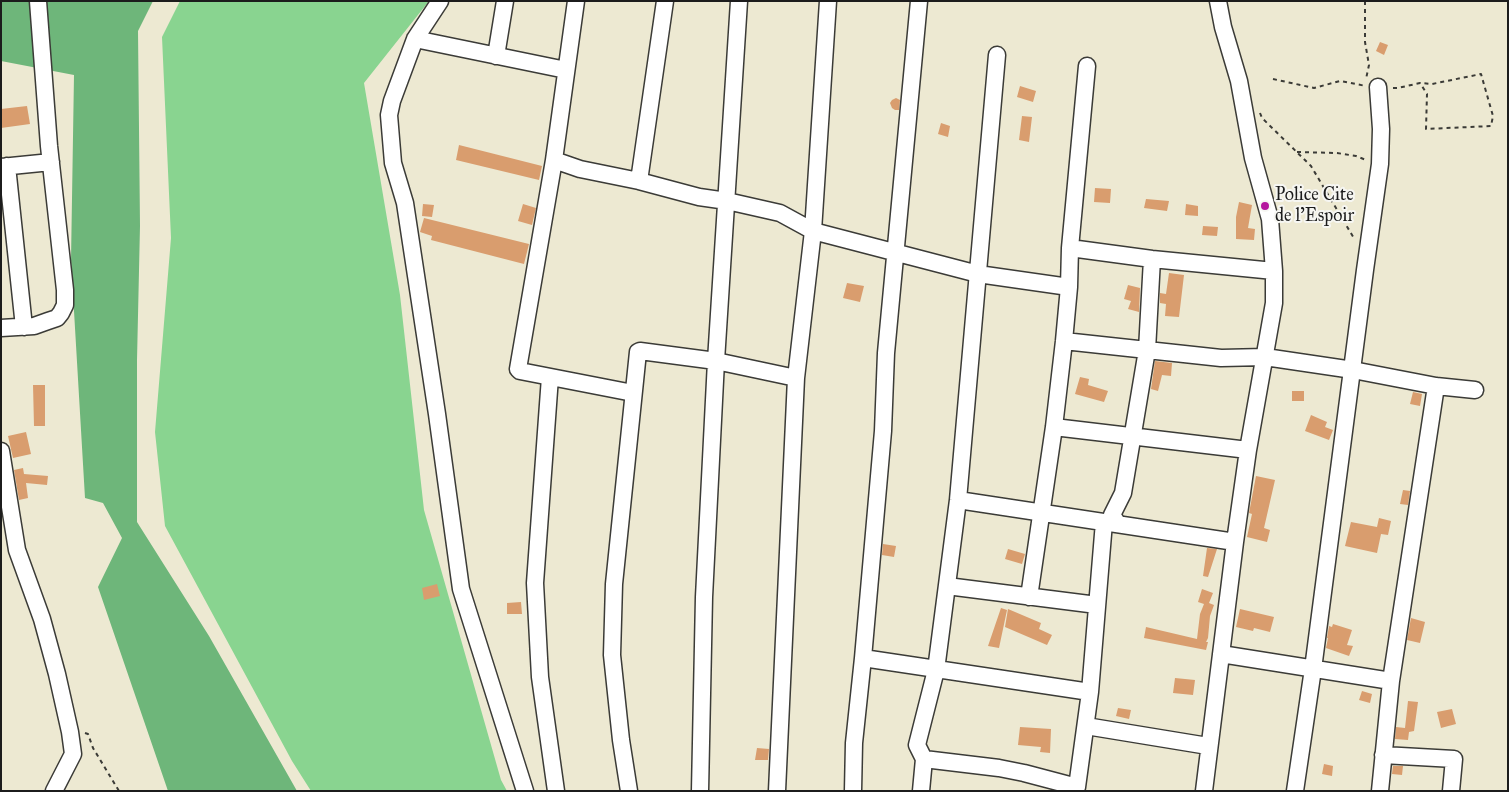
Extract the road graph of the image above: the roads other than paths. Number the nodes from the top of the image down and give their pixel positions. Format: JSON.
{"nodes":[{"id":1,"x":38,"y":1,"type":"edge"},
{"id":2,"x":440,"y":1,"type":"edge"},
{"id":3,"x":505,"y":1,"type":"edge"},
{"id":4,"x":576,"y":1,"type":"edge"},
{"id":5,"x":665,"y":1,"type":"edge"},
{"id":6,"x":740,"y":1,"type":"edge"},
{"id":7,"x":828,"y":1,"type":"edge"},
{"id":8,"x":919,"y":1,"type":"edge"},
{"id":9,"x":1218,"y":1,"type":"edge"},
{"id":10,"x":415,"y":39,"type":"junction"},
{"id":11,"x":997,"y":55,"type":"dead end"},
{"id":12,"x":496,"y":56,"type":"junction"},
{"id":13,"x":1087,"y":66,"type":"dead end"},
{"id":14,"x":566,"y":70,"type":"junction"},
{"id":15,"x":1372,"y":86,"type":"road end"},
{"id":16,"x":554,"y":160,"type":"junction"},
{"id":17,"x":51,"y":162,"type":"junction"},
{"id":18,"x":4,"y":166,"type":"edge"},
{"id":19,"x":639,"y":181,"type":"junction"},
{"id":20,"x":727,"y":200,"type":"junction"},
{"id":21,"x":813,"y":231,"type":"junction"},
{"id":22,"x":1070,"y":248,"type":"junction"},
{"id":23,"x":896,"y":252,"type":"junction"},
{"id":24,"x":1152,"y":259,"type":"junction"},
{"id":25,"x":1274,"y":271,"type":"junction"},
{"id":26,"x":978,"y":274,"type":"junction"},
{"id":27,"x":1069,"y":287,"type":"junction"},
{"id":28,"x":24,"y":327,"type":"junction"},
{"id":29,"x":1,"y":328,"type":"edge"},
{"id":30,"x":1064,"y":341,"type":"junction"},
{"id":31,"x":1147,"y":350,"type":"junction"},
{"id":32,"x":1265,"y":357,"type":"junction"},
{"id":33,"x":716,"y":361,"type":"junction"},
{"id":34,"x":1353,"y":370,"type":"junction"},
{"id":35,"x":550,"y":377,"type":"junction"},
{"id":36,"x":796,"y":378,"type":"junction"},
{"id":37,"x":1436,"y":386,"type":"junction"},
{"id":38,"x":1475,"y":390,"type":"dead end"},
{"id":39,"x":634,"y":393,"type":"junction"},
{"id":40,"x":1054,"y":427,"type":"junction"},
{"id":41,"x":1132,"y":436,"type":"junction"},
{"id":42,"x":1248,"y":450,"type":"junction"},
{"id":43,"x":1,"y":451,"type":"edge"},
{"id":44,"x":958,"y":500,"type":"junction"},
{"id":45,"x":1041,"y":512,"type":"junction"},
{"id":46,"x":1111,"y":523,"type":"junction"},
{"id":47,"x":1235,"y":542,"type":"junction"},
{"id":48,"x":947,"y":586,"type":"junction"},
{"id":49,"x":1029,"y":596,"type":"junction"},
{"id":50,"x":1097,"y":605,"type":"junction"},
{"id":51,"x":1222,"y":654,"type":"junction"},
{"id":52,"x":863,"y":658,"type":"junction"},
{"id":53,"x":1313,"y":669,"type":"junction"},
{"id":54,"x":936,"y":670,"type":"junction"},
{"id":55,"x":1391,"y":681,"type":"junction"},
{"id":56,"x":1090,"y":692,"type":"junction"},
{"id":57,"x":1086,"y":726,"type":"junction"},
{"id":58,"x":1208,"y":746,"type":"junction"},
{"id":59,"x":1383,"y":755,"type":"junction"},
{"id":60,"x":924,"y":758,"type":"junction"},
{"id":61,"x":1076,"y":789,"type":"edge"},
{"id":62,"x":54,"y":791,"type":"edge"},
{"id":63,"x":525,"y":791,"type":"edge"},
{"id":64,"x":556,"y":791,"type":"edge"},
{"id":65,"x":628,"y":791,"type":"edge"},
{"id":66,"x":700,"y":791,"type":"edge"},
{"id":67,"x":777,"y":791,"type":"edge"},
{"id":68,"x":854,"y":791,"type":"edge"},
{"id":69,"x":922,"y":791,"type":"edge"},
{"id":70,"x":1204,"y":791,"type":"edge"},
{"id":71,"x":1295,"y":791,"type":"edge"},
{"id":72,"x":1380,"y":791,"type":"edge"},
{"id":73,"x":1452,"y":791,"type":"edge"}],
"edges":[{"from":1,"to":17,"type":"street"},
{"from":2,"to":10,"type":"street"},
{"from":3,"to":12,"type":"street"},
{"from":4,"to":14,"type":"street"},
{"from":5,"to":19,"type":"street"},
{"from":6,"to":20,"type":"street"},
{"from":7,"to":21,"type":"street"},
{"from":8,"to":23,"type":"street"},
{"from":9,"to":25,"type":"street"},
{"from":10,"to":12,"type":"street"},
{"from":10,"to":63,"type":"street"},
{"from":11,"to":26,"type":"street"},
{"from":12,"to":14,"type":"street"},
{"from":13,"to":22,"type":"street"},
{"from":14,"to":16,"type":"street"},
{"from":15,"to":34,"type":"street"},
{"from":16,"to":19,"type":"street"},
{"from":16,"to":35,"type":"street"},
{"from":17,"to":18,"type":"street"},
{"from":17,"to":28,"type":"street"},
{"from":18,"to":28,"type":"street"},
{"from":19,"to":20,"type":"street"},
{"from":20,"to":21,"type":"street"},
{"from":20,"to":33,"type":"street"},
{"from":21,"to":23,"type":"street"},
{"from":21,"to":36,"type":"street"},
{"from":22,"to":24,"type":"street"},
{"from":22,"to":27,"type":"street"},
{"from":23,"to":26,"type":"street"},
{"from":23,"to":52,"type":"street"},
{"from":24,"to":25,"type":"street"},
{"from":24,"to":31,"type":"street"},
{"from":25,"to":32,"type":"street"},
{"from":26,"to":27,"type":"street"},
{"from":26,"to":44,"type":"street"},
{"from":27,"to":30,"type":"street"},
{"from":28,"to":29,"type":"street"},
{"from":30,"to":31,"type":"street"},
{"from":30,"to":40,"type":"street"},
{"from":31,"to":32,"type":"street"},
{"from":31,"to":41,"type":"street"},
{"from":32,"to":34,"type":"street"},
{"from":32,"to":42,"type":"street"},
{"from":33,"to":36,"type":"street"},
{"from":33,"to":39,"type":"street"},
{"from":33,"to":66,"type":"street"},
{"from":34,"to":37,"type":"street"},
{"from":34,"to":53,"type":"street"},
{"from":35,"to":39,"type":"street"},
{"from":35,"to":64,"type":"street"},
{"from":36,"to":67,"type":"street"},
{"from":37,"to":38,"type":"street"},
{"from":37,"to":55,"type":"street"},
{"from":39,"to":65,"type":"street"},
{"from":40,"to":41,"type":"street"},
{"from":40,"to":45,"type":"street"},
{"from":41,"to":42,"type":"street"},
{"from":41,"to":46,"type":"street"},
{"from":42,"to":47,"type":"street"},
{"from":43,"to":62,"type":"street"},
{"from":44,"to":45,"type":"street"},
{"from":44,"to":48,"type":"street"},
{"from":45,"to":46,"type":"street"},
{"from":45,"to":49,"type":"street"},
{"from":46,"to":47,"type":"street"},
{"from":46,"to":50,"type":"street"},
{"from":47,"to":51,"type":"street"},
{"from":48,"to":49,"type":"street"},
{"from":48,"to":54,"type":"street"},
{"from":49,"to":50,"type":"street"},
{"from":50,"to":56,"type":"street"},
{"from":51,"to":53,"type":"street"},
{"from":51,"to":58,"type":"street"},
{"from":52,"to":54,"type":"street"},
{"from":52,"to":68,"type":"street"},
{"from":53,"to":55,"type":"street"},
{"from":53,"to":71,"type":"street"},
{"from":54,"to":56,"type":"street"},
{"from":54,"to":60,"type":"street"},
{"from":55,"to":59,"type":"street"},
{"from":56,"to":57,"type":"street"},
{"from":57,"to":58,"type":"street"},
{"from":57,"to":61,"type":"street"},
{"from":58,"to":70,"type":"street"},
{"from":59,"to":72,"type":"street"},
{"from":59,"to":73,"type":"street"},
{"from":60,"to":61,"type":"street"},
{"from":60,"to":69,"type":"street"}]}
